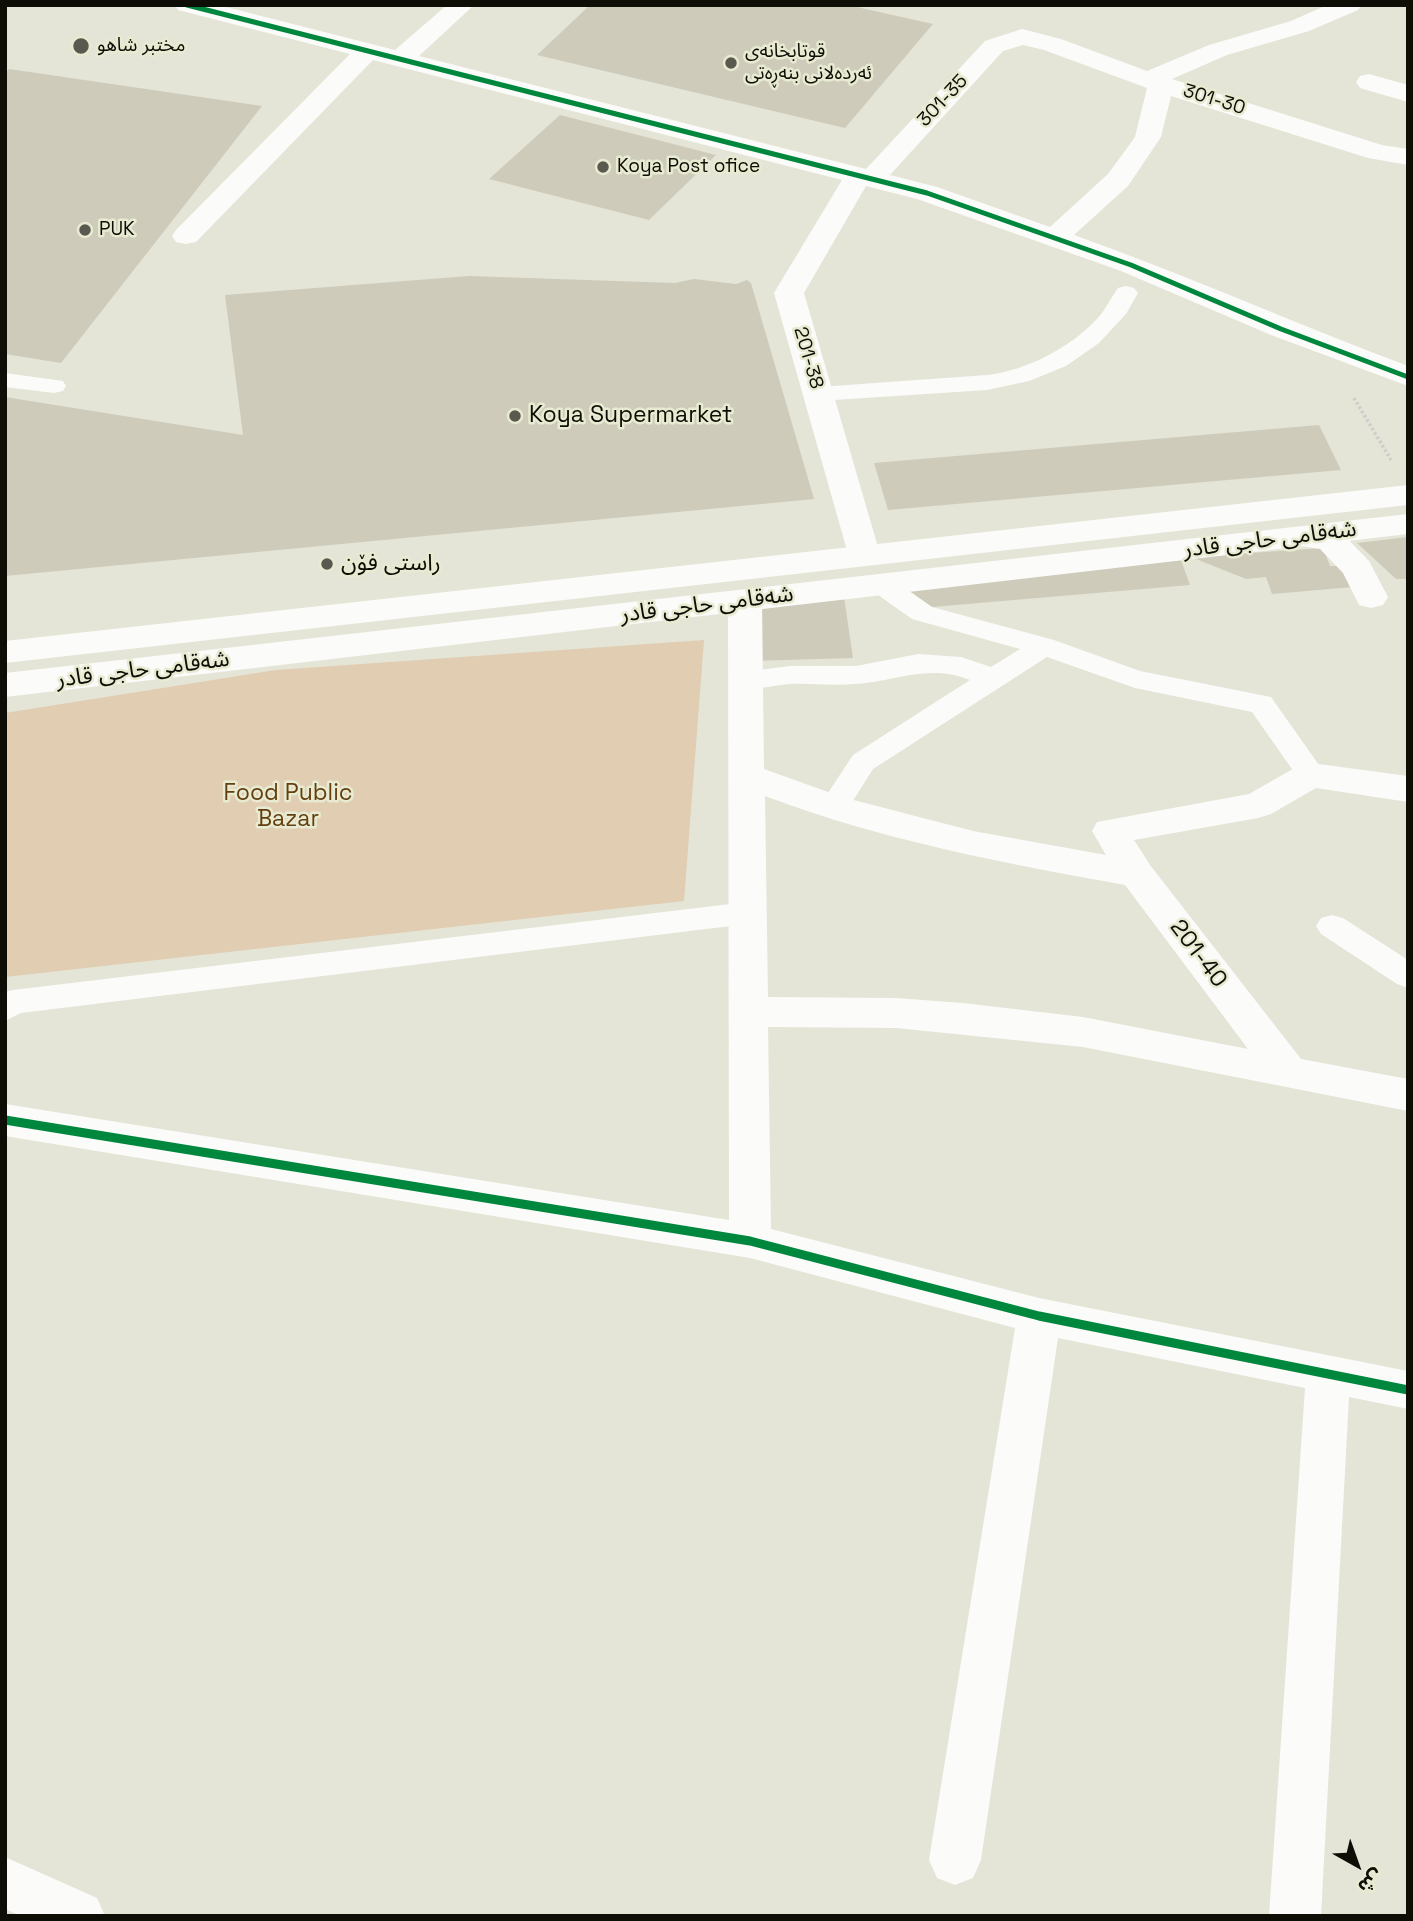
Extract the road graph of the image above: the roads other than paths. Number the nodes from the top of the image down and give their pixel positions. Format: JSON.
{"nodes":[{"id":1,"x":187,"y":5,"type":"edge"},
{"id":2,"x":462,"y":5,"type":"edge"},
{"id":3,"x":1349,"y":5,"type":"edge"},
{"id":4,"x":1021,"y":37,"type":"joint"},
{"id":5,"x":368,"y":51,"type":"junction"},
{"id":6,"x":400,"y":59,"type":"junction"},
{"id":7,"x":1155,"y":82,"type":"junction"},
{"id":8,"x":1369,"y":82,"type":"dead end"},
{"id":9,"x":1408,"y":94,"type":"edge"},
{"id":10,"x":1408,"y":157,"type":"edge"},
{"id":11,"x":865,"y":176,"type":"junction"},
{"id":12,"x":186,"y":236,"type":"dead end"},
{"id":13,"x":1054,"y":238,"type":"junction"},
{"id":14,"x":1126,"y":293,"type":"dead end"},
{"id":15,"x":1408,"y":377,"type":"edge"},
{"id":16,"x":5,"y":380,"type":"edge"},
{"id":17,"x":54,"y":386,"type":"dead end"},
{"id":18,"x":819,"y":394,"type":"junction"},
{"id":19,"x":1401,"y":480,"type":"edge"},
{"id":20,"x":1408,"y":524,"type":"edge"},
{"id":21,"x":1301,"y":537,"type":"junction"},
{"id":22,"x":864,"y":554,"type":"junction"},
{"id":23,"x":881,"y":584,"type":"junction"},
{"id":24,"x":1371,"y":597,"type":"dead end"},
{"id":25,"x":745,"y":601,"type":"junction"},
{"id":26,"x":1044,"y":646,"type":"junction"},
{"id":27,"x":5,"y":652,"type":"edge"},
{"id":28,"x":994,"y":679,"type":"junction"},
{"id":29,"x":746,"y":680,"type":"junction"},
{"id":30,"x":5,"y":685,"type":"edge"},
{"id":31,"x":1311,"y":775,"type":"junction"},
{"id":32,"x":746,"y":776,"type":"junction"},
{"id":33,"x":1408,"y":789,"type":"edge"},
{"id":34,"x":833,"y":808,"type":"junction"},
{"id":35,"x":1138,"y":874,"type":"junction"},
{"id":36,"x":747,"y":913,"type":"junction"},
{"id":37,"x":1332,"y":926,"type":"dead end"},
{"id":38,"x":1408,"y":976,"type":"edge"},
{"id":39,"x":5,"y":1009,"type":"edge"},
{"id":40,"x":748,"y":1012,"type":"junction"},
{"id":41,"x":1290,"y":1074,"type":"junction"},
{"id":42,"x":1408,"y":1096,"type":"edge"},
{"id":43,"x":5,"y":1121,"type":"edge"},
{"id":44,"x":750,"y":1241,"type":"junction"},
{"id":45,"x":1039,"y":1317,"type":"junction"},
{"id":46,"x":1328,"y":1372,"type":"junction"},
{"id":47,"x":1408,"y":1390,"type":"edge"},
{"id":48,"x":955,"y":1860,"type":"dead end"},
{"id":49,"x":5,"y":1882,"type":"edge"},
{"id":50,"x":79,"y":1916,"type":"edge"},
{"id":51,"x":1295,"y":1916,"type":"edge"}],
"edges":[{"from":1,"to":5,"type":"street"},
{"from":2,"to":6,"type":"street"},
{"from":3,"to":7,"type":"street"},
{"from":4,"to":7,"type":"street","name":"301-30"},
{"from":4,"to":11,"type":"street","name":"301-35"},
{"from":5,"to":6,"type":"street"},
{"from":5,"to":12,"type":"street"},
{"from":6,"to":11,"type":"street"},
{"from":7,"to":10,"type":"street","name":"301-30"},
{"from":7,"to":13,"type":"street"},
{"from":8,"to":9,"type":"street"},
{"from":11,"to":13,"type":"street"},
{"from":11,"to":18,"type":"street","name":"201-38"},
{"from":13,"to":15,"type":"street"},
{"from":14,"to":18,"type":"lane"},
{"from":16,"to":17,"type":"lane"},
{"from":18,"to":22,"type":"street","name":"201-38"},
{"from":19,"to":22,"type":"street","name":"شەقامی حاجی قادر"},
{"from":20,"to":21,"type":"street","name":"شەقامی حاجی قادر"},
{"from":21,"to":23,"type":"street","name":"شەقامی حاجی قادر"},
{"from":21,"to":24,"type":"street"},
{"from":22,"to":27,"type":"street","name":"شەقامی حاجی قادر"},
{"from":23,"to":25,"type":"street","name":"شەقامی حاجی قادر"},
{"from":23,"to":26,"type":"lane"},
{"from":25,"to":29,"type":"street"},
{"from":25,"to":30,"type":"street","name":"شەقامی حاجی قادر"},
{"from":26,"to":28,"type":"lane"},
{"from":26,"to":31,"type":"lane"},
{"from":28,"to":29,"type":"lane"},
{"from":28,"to":34,"type":"lane"},
{"from":29,"to":32,"type":"street"},
{"from":31,"to":33,"type":"street"},
{"from":31,"to":35,"type":"street","name":"201-40"},
{"from":32,"to":34,"type":"street"},
{"from":32,"to":36,"type":"street"},
{"from":34,"to":35,"type":"street"},
{"from":35,"to":41,"type":"street","name":"201-40"},
{"from":36,"to":39,"type":"lane"},
{"from":36,"to":40,"type":"street"},
{"from":37,"to":38,"type":"lane"},
{"from":40,"to":41,"type":"street"},
{"from":40,"to":44,"type":"street"},
{"from":41,"to":42,"type":"street"},
{"from":43,"to":44,"type":"street"},
{"from":44,"to":45,"type":"street"},
{"from":45,"to":46,"type":"street"},
{"from":45,"to":48,"type":"street"},
{"from":46,"to":47,"type":"street"},
{"from":46,"to":51,"type":"street"},
{"from":49,"to":50,"type":"street"}]}
